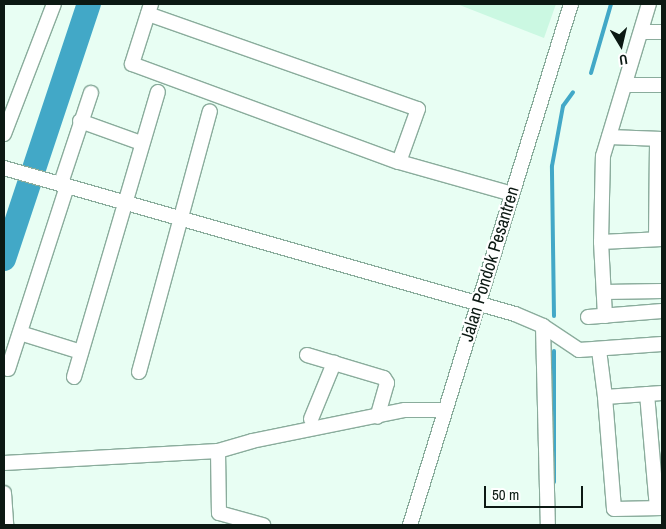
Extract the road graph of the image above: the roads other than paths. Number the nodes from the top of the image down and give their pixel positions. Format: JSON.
{"nodes":[{"id":1,"x":54,"y":4,"type":"edge"},
{"id":2,"x":571,"y":4,"type":"edge"},
{"id":3,"x":649,"y":4,"type":"edge"},
{"id":4,"x":150,"y":9,"type":"edge"},
{"id":5,"x":641,"y":32,"type":"junction"},
{"id":6,"x":662,"y":32,"type":"edge"},
{"id":7,"x":625,"y":85,"type":"junction"},
{"id":8,"x":662,"y":85,"type":"edge"},
{"id":9,"x":158,"y":92,"type":"dead end"},
{"id":10,"x":91,"y":94,"type":"dead end"},
{"id":11,"x":210,"y":110,"type":"dead end"},
{"id":12,"x":80,"y":121,"type":"junction"},
{"id":13,"x":4,"y":134,"type":"edge"},
{"id":14,"x":610,"y":137,"type":"junction"},
{"id":15,"x":660,"y":139,"type":"edge"},
{"id":16,"x":141,"y":143,"type":"junction"},
{"id":17,"x":399,"y":162,"type":"junction"},
{"id":18,"x":4,"y":168,"type":"edge"},
{"id":19,"x":64,"y":185,"type":"junction"},
{"id":20,"x":659,"y":190,"type":"edge"},
{"id":21,"x":512,"y":194,"type":"junction"},
{"id":22,"x":124,"y":202,"type":"junction"},
{"id":23,"x":181,"y":219,"type":"junction"},
{"id":24,"x":659,"y":239,"type":"edge"},
{"id":25,"x":601,"y":242,"type":"junction"},
{"id":26,"x":662,"y":291,"type":"edge"},
{"id":27,"x":604,"y":292,"type":"junction"},
{"id":28,"x":479,"y":303,"type":"junction"},
{"id":29,"x":662,"y":311,"type":"edge"},
{"id":30,"x":605,"y":316,"type":"junction"},
{"id":31,"x":588,"y":317,"type":"dead end"},
{"id":32,"x":543,"y":326,"type":"junction"},
{"id":33,"x":20,"y":333,"type":"junction"},
{"id":34,"x":662,"y":344,"type":"edge"},
{"id":35,"x":599,"y":350,"type":"junction"},
{"id":36,"x":81,"y":352,"type":"junction"},
{"id":37,"x":307,"y":355,"type":"dead end"},
{"id":38,"x":334,"y":363,"type":"junction"},
{"id":39,"x":8,"y":369,"type":"dead end"},
{"id":40,"x":139,"y":372,"type":"dead end"},
{"id":41,"x":74,"y":377,"type":"dead end"},
{"id":42,"x":662,"y":393,"type":"edge"},
{"id":43,"x":647,"y":394,"type":"junction"},
{"id":44,"x":604,"y":397,"type":"junction"},
{"id":45,"x":443,"y":410,"type":"junction"},
{"id":46,"x":377,"y":417,"type":"junction"},
{"id":47,"x":311,"y":419,"type":"dead end"},
{"id":48,"x":218,"y":452,"type":"junction"},
{"id":49,"x":4,"y":463,"type":"edge"},
{"id":50,"x":4,"y":492,"type":"edge"},
{"id":51,"x":659,"y":508,"type":"edge"},
{"id":52,"x":6,"y":525,"type":"edge"},
{"id":53,"x":263,"y":525,"type":"edge"},
{"id":54,"x":410,"y":525,"type":"edge"},
{"id":55,"x":548,"y":525,"type":"edge"}],
"edges":[{"from":1,"to":13,"type":"street"},
{"from":2,"to":21,"type":"street","name":"Jalan Pondok Pesantren"},
{"from":3,"to":5,"type":"street"},
{"from":4,"to":17,"type":"street"},
{"from":4,"to":17,"type":"street"},
{"from":5,"to":6,"type":"street"},
{"from":5,"to":7,"type":"street"},
{"from":7,"to":8,"type":"street"},
{"from":7,"to":14,"type":"street"},
{"from":9,"to":16,"type":"street"},
{"from":10,"to":12,"type":"street"},
{"from":11,"to":23,"type":"street"},
{"from":12,"to":16,"type":"street"},
{"from":12,"to":19,"type":"street"},
{"from":14,"to":15,"type":"street"},
{"from":14,"to":25,"type":"street"},
{"from":15,"to":20,"type":"street"},
{"from":16,"to":22,"type":"street"},
{"from":17,"to":21,"type":"street"},
{"from":18,"to":19,"type":"street"},
{"from":19,"to":22,"type":"street"},
{"from":19,"to":33,"type":"street"},
{"from":20,"to":24,"type":"street"},
{"from":21,"to":28,"type":"street","name":"Jalan Pondok Pesantren"},
{"from":22,"to":23,"type":"street"},
{"from":22,"to":36,"type":"street"},
{"from":23,"to":28,"type":"street"},
{"from":23,"to":40,"type":"street"},
{"from":24,"to":25,"type":"street"},
{"from":25,"to":27,"type":"street"},
{"from":26,"to":27,"type":"street"},
{"from":27,"to":30,"type":"street"},
{"from":28,"to":32,"type":"street"},
{"from":28,"to":45,"type":"street","name":"Jalan Pondok Pesantren"},
{"from":29,"to":30,"type":"street"},
{"from":30,"to":31,"type":"street"},
{"from":32,"to":35,"type":"street"},
{"from":32,"to":55,"type":"street"},
{"from":33,"to":36,"type":"street"},
{"from":33,"to":39,"type":"street"},
{"from":34,"to":35,"type":"street"},
{"from":35,"to":44,"type":"street"},
{"from":36,"to":41,"type":"street"},
{"from":37,"to":38,"type":"street"},
{"from":38,"to":46,"type":"street"},
{"from":38,"to":47,"type":"street"},
{"from":42,"to":43,"type":"street"},
{"from":43,"to":44,"type":"street"},
{"from":43,"to":51,"type":"street"},
{"from":44,"to":51,"type":"street"},
{"from":45,"to":46,"type":"street"},
{"from":45,"to":54,"type":"street","name":"Jalan Pondok Pesantren"},
{"from":46,"to":48,"type":"street"},
{"from":48,"to":49,"type":"street"},
{"from":48,"to":53,"type":"street"},
{"from":50,"to":52,"type":"street"}]}
